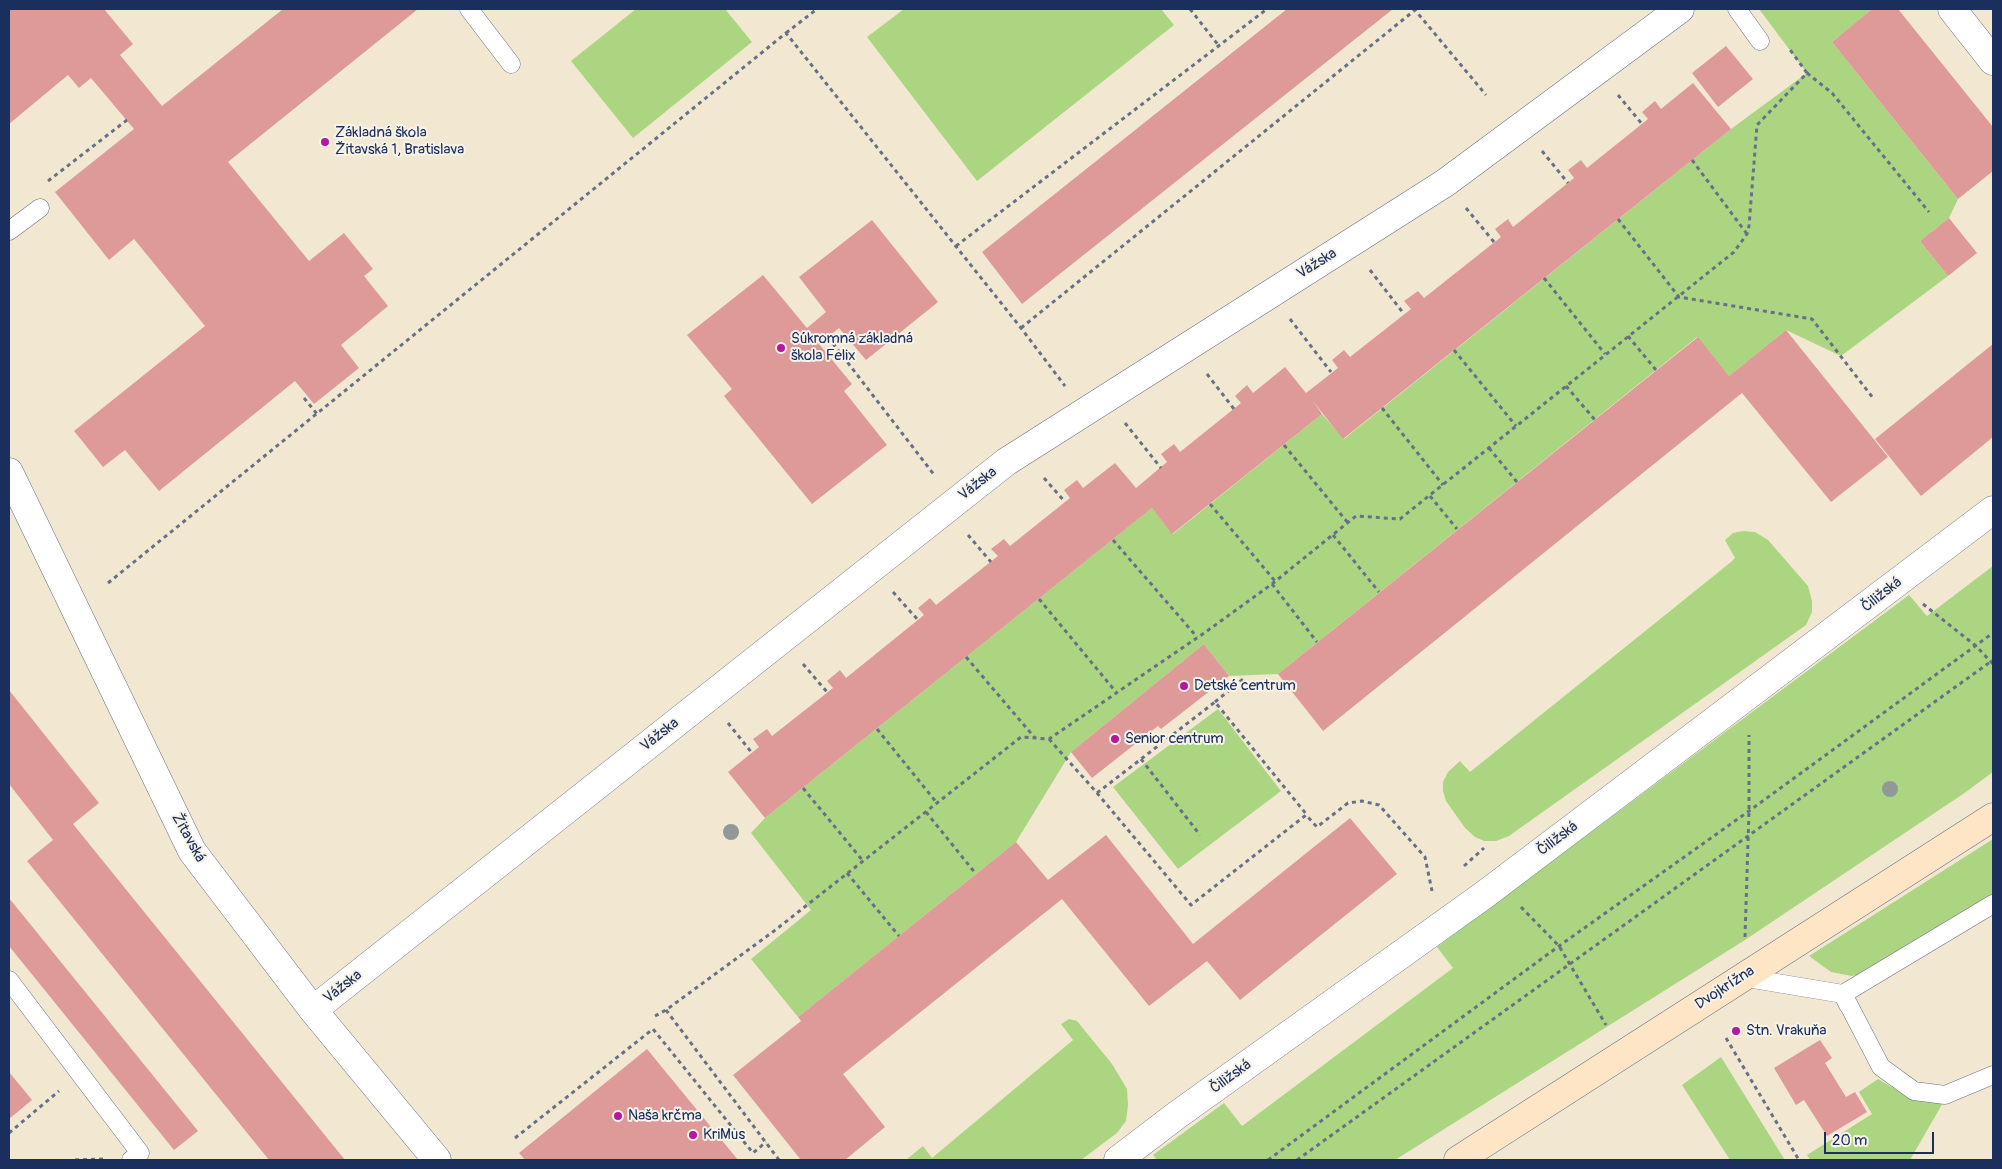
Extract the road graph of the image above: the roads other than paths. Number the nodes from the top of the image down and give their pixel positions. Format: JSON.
{"nodes":[{"id":1,"x":469,"y":9,"type":"edge"},
{"id":2,"x":1680,"y":9,"type":"edge"},
{"id":3,"x":1737,"y":9,"type":"edge"},
{"id":4,"x":1952,"y":9,"type":"edge"},
{"id":5,"x":1760,"y":41,"type":"dead end"},
{"id":6,"x":1993,"y":61,"type":"edge"},
{"id":7,"x":511,"y":64,"type":"dead end"},
{"id":8,"x":40,"y":208,"type":"road end"},
{"id":9,"x":9,"y":231,"type":"edge"},
{"id":10,"x":9,"y":472,"type":"edge"},
{"id":11,"x":1993,"y":510,"type":"edge"},
{"id":12,"x":1993,"y":817,"type":"edge"},
{"id":13,"x":1993,"y":904,"type":"edge"},
{"id":14,"x":1741,"y":978,"type":"junction"},
{"id":15,"x":9,"y":980,"type":"edge"},
{"id":16,"x":1842,"y":994,"type":"junction"},
{"id":17,"x":313,"y":1010,"type":"junction"},
{"id":18,"x":1993,"y":1075,"type":"edge"},
{"id":19,"x":132,"y":1160,"type":"edge"},
{"id":20,"x":438,"y":1160,"type":"edge"},
{"id":21,"x":1118,"y":1160,"type":"edge"},
{"id":22,"x":1458,"y":1160,"type":"edge"}],
"edges":[{"from":1,"to":7,"type":"lane"},
{"from":2,"to":17,"type":"street","name":"Vážska"},
{"from":3,"to":5,"type":"lane"},
{"from":4,"to":6,"type":"street"},
{"from":8,"to":9,"type":"lane"},
{"from":10,"to":17,"type":"street","name":"Žitavská"},
{"from":11,"to":21,"type":"street","name":"Čiližská"},
{"from":12,"to":14,"type":"street","name":"Dvojkrížna"},
{"from":13,"to":16,"type":"lane"},
{"from":14,"to":16,"type":"lane"},
{"from":14,"to":22,"type":"street","name":"Dvojkrížna"},
{"from":15,"to":19,"type":"lane"},
{"from":16,"to":18,"type":"lane"},
{"from":17,"to":20,"type":"street","name":"Žitavská"}]}
